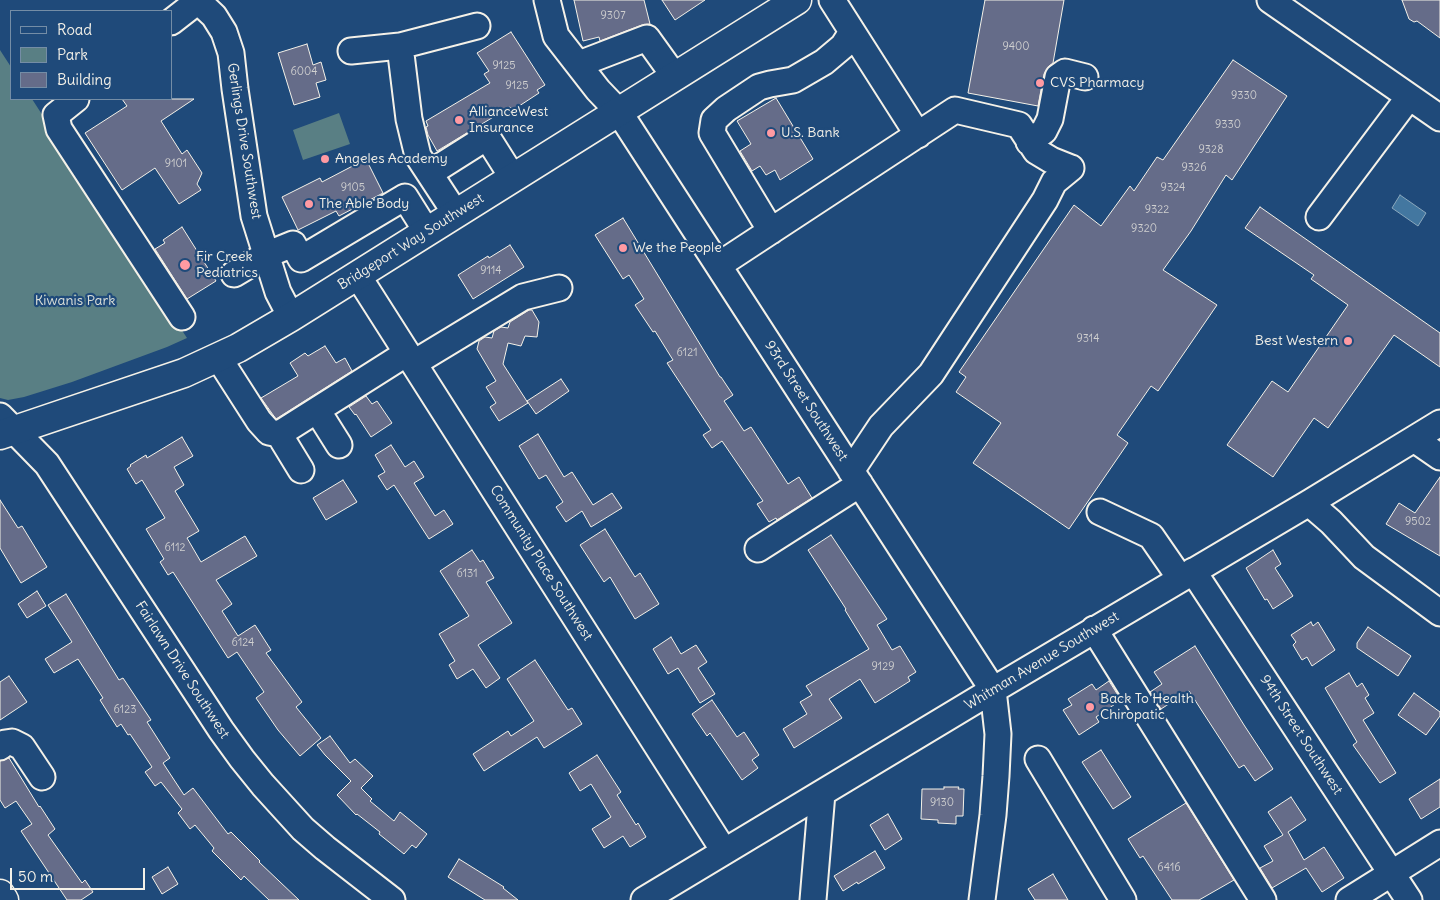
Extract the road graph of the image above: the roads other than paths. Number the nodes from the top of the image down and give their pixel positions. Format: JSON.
{"nodes":[{"id":1,"x":198,"y":0,"type":"edge"},
{"id":2,"x":547,"y":0,"type":"edge"},
{"id":3,"x":832,"y":0,"type":"edge"},
{"id":4,"x":1270,"y":0,"type":"edge"},
{"id":5,"x":789,"y":2,"type":"edge"},
{"id":6,"x":172,"y":21,"type":"edge"},
{"id":7,"x":477,"y":26,"type":"dead end"},
{"id":8,"x":852,"y":32,"type":"junction"},
{"id":9,"x":400,"y":46,"type":"junction"},
{"id":10,"x":351,"y":51,"type":"dead end"},
{"id":11,"x":579,"y":64,"type":"junction"},
{"id":12,"x":675,"y":77,"type":"junction"},
{"id":13,"x":1085,"y":77,"type":"dead end"},
{"id":14,"x":1409,"y":97,"type":"junction"},
{"id":15,"x":75,"y":100,"type":"edge"},
{"id":16,"x":619,"y":112,"type":"junction"},
{"id":17,"x":1440,"y":118,"type":"edge"},
{"id":18,"x":918,"y":135,"type":"junction"},
{"id":19,"x":1029,"y":142,"type":"junction"},
{"id":20,"x":430,"y":173,"type":"junction"},
{"id":21,"x":514,"y":178,"type":"junction"},
{"id":22,"x":456,"y":214,"type":"junction"},
{"id":23,"x":1319,"y":218,"type":"dead end"},
{"id":24,"x":771,"y":231,"type":"junction"},
{"id":25,"x":427,"y":232,"type":"junction"},
{"id":26,"x":266,"y":256,"type":"junction"},
{"id":27,"x":718,"y":265,"type":"junction"},
{"id":28,"x":234,"y":274,"type":"dead end"},
{"id":29,"x":358,"y":276,"type":"junction"},
{"id":30,"x":560,"y":288,"type":"dead end"},
{"id":31,"x":182,"y":317,"type":"dead end"},
{"id":32,"x":291,"y":317,"type":"junction"},
{"id":33,"x":218,"y":357,"type":"junction"},
{"id":34,"x":411,"y":358,"type":"junction"},
{"id":35,"x":317,"y":410,"type":"junction"},
{"id":36,"x":1440,"y":423,"type":"edge"},
{"id":37,"x":4,"y":427,"type":"edge"},
{"id":38,"x":278,"y":434,"type":"junction"},
{"id":39,"x":1414,"y":439,"type":"junction"},
{"id":40,"x":339,"y":445,"type":"dead end"},
{"id":41,"x":1440,"y":457,"type":"edge"},
{"id":42,"x":301,"y":470,"type":"dead end"},
{"id":43,"x":855,"y":477,"type":"junction"},
{"id":44,"x":1309,"y":503,"type":"junction"},
{"id":45,"x":1100,"y":512,"type":"dead end"},
{"id":46,"x":758,"y":549,"type":"dead end"},
{"id":47,"x":1186,"y":575,"type":"junction"},
{"id":48,"x":1440,"y":614,"type":"edge"},
{"id":49,"x":1094,"y":630,"type":"junction"},
{"id":50,"x":993,"y":690,"type":"junction"},
{"id":51,"x":0,"y":747,"type":"edge"},
{"id":52,"x":1038,"y":759,"type":"dead end"},
{"id":53,"x":42,"y":777,"type":"dead end"},
{"id":54,"x":822,"y":793,"type":"junction"},
{"id":55,"x":1440,"y":843,"type":"edge"},
{"id":56,"x":724,"y":851,"type":"junction"},
{"id":57,"x":1392,"y":873,"type":"junction"},
{"id":58,"x":0,"y":894,"type":"edge"},
{"id":59,"x":4,"y":900,"type":"edge"},
{"id":60,"x":392,"y":900,"type":"edge"},
{"id":61,"x":644,"y":900,"type":"edge"},
{"id":62,"x":813,"y":900,"type":"edge"},
{"id":63,"x":982,"y":900,"type":"edge"},
{"id":64,"x":1123,"y":900,"type":"edge"},
{"id":65,"x":1264,"y":900,"type":"edge"},
{"id":66,"x":1348,"y":900,"type":"edge"},
{"id":67,"x":1409,"y":900,"type":"edge"}],
"edges":[{"from":1,"to":6,"type":"street"},
{"from":1,"to":26,"type":"street","name":"Gerlings Drive Southwest"},
{"from":2,"to":11,"type":"street","name":"93rd Street Southwest"},
{"from":3,"to":8,"type":"street"},
{"from":4,"to":14,"type":"street"},
{"from":5,"to":12,"type":"main road","name":"Bridgeport Way Southwest"},
{"from":7,"to":9,"type":"street"},
{"from":8,"to":18,"type":"street"},
{"from":8,"to":24,"type":"street"},
{"from":9,"to":10,"type":"street"},
{"from":9,"to":20,"type":"street"},
{"from":11,"to":12,"type":"street"},
{"from":11,"to":16,"type":"street","name":"93rd Street Southwest"},
{"from":12,"to":16,"type":"main road","name":"Bridgeport Way Southwest"},
{"from":13,"to":19,"type":"street"},
{"from":14,"to":17,"type":"street"},
{"from":14,"to":23,"type":"street"},
{"from":15,"to":31,"type":"street"},
{"from":16,"to":21,"type":"main road","name":"Bridgeport Way Southwest"},
{"from":16,"to":27,"type":"street","name":"93rd Street Southwest"},
{"from":18,"to":19,"type":"street"},
{"from":18,"to":24,"type":"street"},
{"from":19,"to":43,"type":"street"},
{"from":20,"to":21,"type":"street"},
{"from":20,"to":22,"type":"street"},
{"from":21,"to":22,"type":"main road","name":"Bridgeport Way Southwest"},
{"from":22,"to":25,"type":"main road","name":"Bridgeport Way Southwest"},
{"from":24,"to":27,"type":"street"},
{"from":25,"to":26,"type":"street"},
{"from":25,"to":29,"type":"main road","name":"Bridgeport Way Southwest"},
{"from":26,"to":28,"type":"street"},
{"from":26,"to":32,"type":"street","name":"Gerlings Drive Southwest"},
{"from":27,"to":43,"type":"street","name":"93rd Street Southwest"},
{"from":29,"to":32,"type":"main road","name":"Bridgeport Way Southwest"},
{"from":29,"to":34,"type":"street","name":"Community Place Southwest"},
{"from":30,"to":34,"type":"street"},
{"from":32,"to":33,"type":"main road","name":"Bridgeport Way Southwest"},
{"from":33,"to":37,"type":"main road","name":"Bridgeport Way Southwest"},
{"from":33,"to":38,"type":"street"},
{"from":34,"to":35,"type":"street"},
{"from":34,"to":56,"type":"street","name":"Community Place Southwest"},
{"from":35,"to":38,"type":"street"},
{"from":35,"to":40,"type":"street"},
{"from":36,"to":39,"type":"street","name":"Whitman Avenue Southwest"},
{"from":37,"to":60,"type":"street","name":"Fairlawn Drive Southwest"},
{"from":38,"to":42,"type":"street"},
{"from":39,"to":41,"type":"street"},
{"from":39,"to":44,"type":"street","name":"Whitman Avenue Southwest"},
{"from":43,"to":46,"type":"street"},
{"from":43,"to":50,"type":"street","name":"93rd Street Southwest"},
{"from":44,"to":47,"type":"street","name":"Whitman Avenue Southwest"},
{"from":44,"to":48,"type":"street"},
{"from":45,"to":47,"type":"street","name":"94th Street Southwest"},
{"from":47,"to":49,"type":"street","name":"Whitman Avenue Southwest"},
{"from":47,"to":57,"type":"street","name":"94th Street Southwest"},
{"from":49,"to":50,"type":"street","name":"Whitman Avenue Southwest"},
{"from":49,"to":65,"type":"street"},
{"from":50,"to":54,"type":"street","name":"Whitman Avenue Southwest"},
{"from":50,"to":63,"type":"street"},
{"from":51,"to":53,"type":"street"},
{"from":52,"to":64,"type":"street"},
{"from":54,"to":56,"type":"street","name":"Whitman Avenue Southwest"},
{"from":54,"to":62,"type":"street"},
{"from":55,"to":57,"type":"street"},
{"from":56,"to":61,"type":"street","name":"Whitman Avenue Southwest"},
{"from":57,"to":66,"type":"street"},
{"from":57,"to":67,"type":"street","name":"94th Street Southwest"},
{"from":58,"to":59,"type":"main road"}]}
